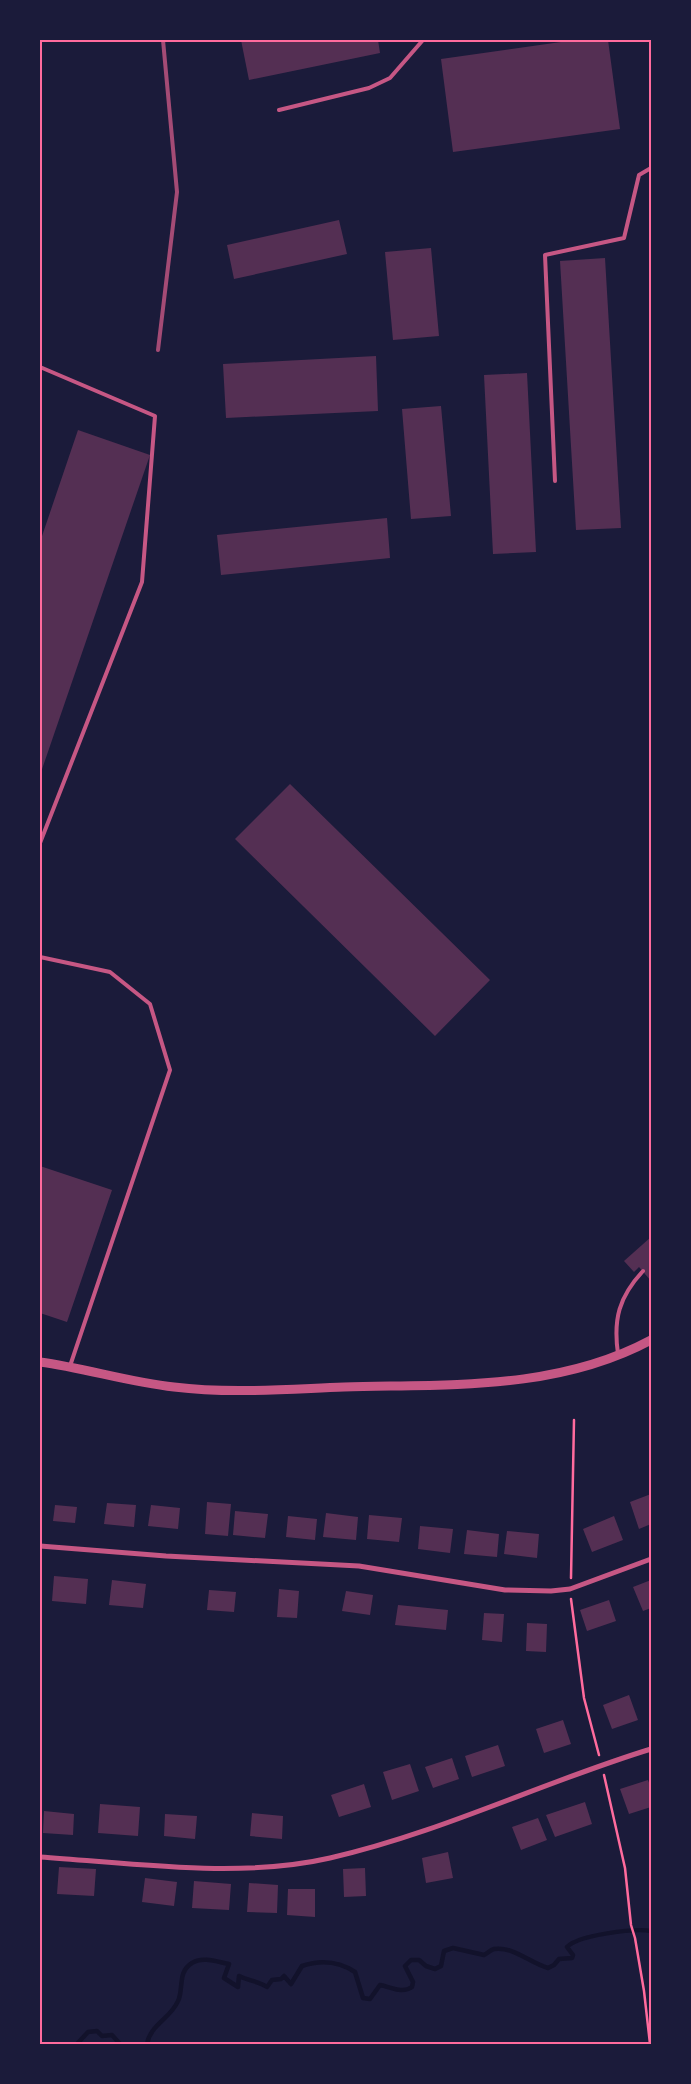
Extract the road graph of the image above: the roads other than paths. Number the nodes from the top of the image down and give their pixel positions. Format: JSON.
{"nodes":[{"id":1,"x":423,"y":40,"type":"edge"},
{"id":2,"x":279,"y":110,"type":"dead end"},
{"id":3,"x":651,"y":168,"type":"edge"},
{"id":4,"x":40,"y":367,"type":"edge"},
{"id":5,"x":555,"y":481,"type":"dead end"},
{"id":6,"x":40,"y":843,"type":"edge"},
{"id":7,"x":40,"y":957,"type":"edge"},
{"id":8,"x":642,"y":1271,"type":"dead end"},
{"id":9,"x":651,"y":1340,"type":"edge"},
{"id":10,"x":618,"y":1355,"type":"junction"},
{"id":11,"x":40,"y":1362,"type":"edge"},
{"id":12,"x":70,"y":1366,"type":"junction"},
{"id":13,"x":40,"y":1546,"type":"edge"},
{"id":14,"x":651,"y":1559,"type":"edge"},
{"id":15,"x":651,"y":1749,"type":"edge"},
{"id":16,"x":40,"y":1857,"type":"edge"}],
"edges":[{"from":1,"to":2,"type":"lane"},
{"from":3,"to":5,"type":"lane"},
{"from":4,"to":6,"type":"lane"},
{"from":7,"to":12,"type":"lane"},
{"from":8,"to":10,"type":"lane"},
{"from":9,"to":10,"type":"street"},
{"from":10,"to":12,"type":"street"},
{"from":11,"to":12,"type":"street"},
{"from":13,"to":14,"type":"street"},
{"from":15,"to":16,"type":"street"}]}
